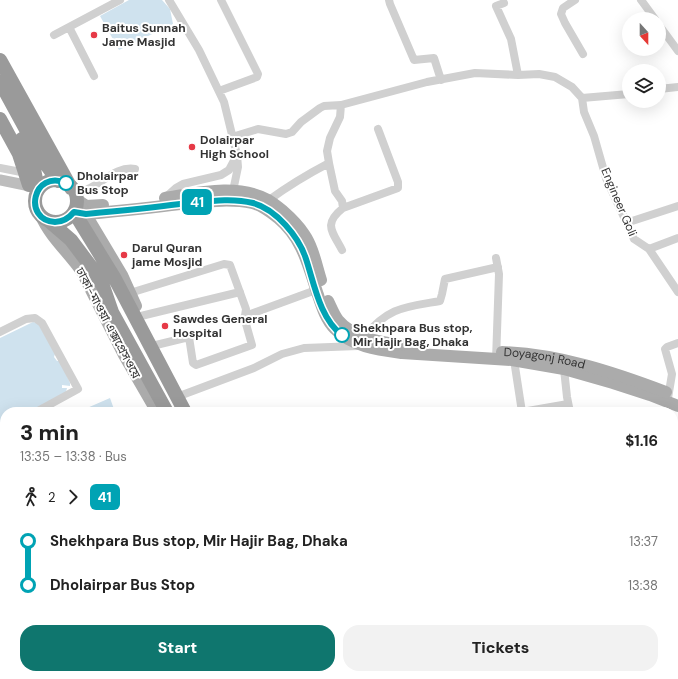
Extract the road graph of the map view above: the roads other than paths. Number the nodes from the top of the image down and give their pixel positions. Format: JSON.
{"nodes":[{"id":1,"x":169,"y":0,"type":"edge"},
{"id":2,"x":221,"y":0,"type":"edge"},
{"id":3,"x":389,"y":0,"type":"edge"},
{"id":4,"x":575,"y":0,"type":"edge"},
{"id":5,"x":641,"y":0,"type":"edge"},
{"id":6,"x":114,"y":1,"type":"edge"},
{"id":7,"x":504,"y":3,"type":"dead end"},
{"id":8,"x":650,"y":12,"type":"edge"},
{"id":9,"x":70,"y":27,"type":"junction"},
{"id":10,"x":54,"y":35,"type":"dead end"},
{"id":11,"x":666,"y":35,"type":"edge"},
{"id":12,"x":0,"y":48,"type":"edge"},
{"id":13,"x":678,"y":52,"type":"edge"},
{"id":14,"x":583,"y":54,"type":"dead end"},
{"id":15,"x":0,"y":60,"type":"edge"},
{"id":16,"x":518,"y":75,"type":"junction"},
{"id":17,"x":94,"y":76,"type":"dead end"},
{"id":18,"x":440,"y":80,"type":"junction"},
{"id":19,"x":6,"y":81,"type":"edge"},
{"id":20,"x":678,"y":86,"type":"edge"},
{"id":21,"x":666,"y":89,"type":"edge"},
{"id":22,"x":219,"y":91,"type":"junction"},
{"id":23,"x":622,"y":95,"type":"edge"},
{"id":24,"x":0,"y":98,"type":"edge"},
{"id":25,"x":582,"y":98,"type":"junction"},
{"id":26,"x":341,"y":104,"type":"junction"},
{"id":27,"x":0,"y":120,"type":"edge"},
{"id":28,"x":378,"y":129,"type":"dead end"},
{"id":29,"x":0,"y":136,"type":"edge"},
{"id":30,"x":232,"y":137,"type":"junction"},
{"id":31,"x":237,"y":155,"type":"junction"},
{"id":32,"x":329,"y":163,"type":"junction"},
{"id":33,"x":0,"y":168,"type":"edge"},
{"id":34,"x":135,"y":169,"type":"dead end"},
{"id":35,"x":0,"y":180,"type":"edge"},
{"id":36,"x":58,"y":180,"type":"junction"},
{"id":37,"x":233,"y":191,"type":"junction"},
{"id":38,"x":33,"y":195,"type":"junction"},
{"id":39,"x":199,"y":198,"type":"junction"},
{"id":40,"x":77,"y":202,"type":"junction"},
{"id":41,"x":165,"y":202,"type":"junction"},
{"id":42,"x":269,"y":206,"type":"junction"},
{"id":43,"x":678,"y":206,"type":"edge"},
{"id":44,"x":343,"y":208,"type":"junction"},
{"id":45,"x":626,"y":223,"type":"junction"},
{"id":46,"x":678,"y":238,"type":"edge"},
{"id":47,"x":650,"y":249,"type":"junction"},
{"id":48,"x":342,"y":250,"type":"dead end"},
{"id":49,"x":496,"y":258,"type":"dead end"},
{"id":50,"x":498,"y":267,"type":"junction"},
{"id":51,"x":316,"y":290,"type":"junction"},
{"id":52,"x":99,"y":291,"type":"junction"},
{"id":53,"x":240,"y":292,"type":"junction"},
{"id":54,"x":678,"y":292,"type":"edge"},
{"id":55,"x":130,"y":293,"type":"junction"},
{"id":56,"x":141,"y":316,"type":"junction"},
{"id":57,"x":245,"y":316,"type":"junction"},
{"id":58,"x":0,"y":332,"type":"edge"},
{"id":59,"x":363,"y":341,"type":"junction"},
{"id":60,"x":678,"y":343,"type":"edge"},
{"id":61,"x":156,"y":345,"type":"junction"},
{"id":62,"x":496,"y":356,"type":"junction"},
{"id":63,"x":514,"y":360,"type":"junction"},
{"id":64,"x":564,"y":368,"type":"junction"},
{"id":65,"x":675,"y":373,"type":"edge"},
{"id":66,"x":182,"y":395,"type":"junction"},
{"id":67,"x":673,"y":400,"type":"edge"},
{"id":68,"x":45,"y":407,"type":"edge"},
{"id":69,"x":155,"y":407,"type":"edge"},
{"id":70,"x":164,"y":407,"type":"edge"},
{"id":71,"x":173,"y":407,"type":"edge"},
{"id":72,"x":182,"y":407,"type":"edge"},
{"id":73,"x":188,"y":407,"type":"edge"},
{"id":74,"x":521,"y":407,"type":"edge"},
{"id":75,"x":569,"y":407,"type":"edge"}],
"edges":[{"from":1,"to":22,"type":"street"},
{"from":2,"to":22,"type":"street"},
{"from":3,"to":18,"type":"street"},
{"from":4,"to":14,"type":"street"},
{"from":5,"to":8,"type":"street"},
{"from":6,"to":9,"type":"street"},
{"from":7,"to":16,"type":"street"},
{"from":9,"to":10,"type":"street"},
{"from":9,"to":17,"type":"street"},
{"from":11,"to":13,"type":"street"},
{"from":12,"to":19,"type":"highway"},
{"from":15,"to":19,"type":"highway"},
{"from":16,"to":18,"type":"street"},
{"from":16,"to":25,"type":"street"},
{"from":18,"to":26,"type":"street"},
{"from":19,"to":36,"type":"highway"},
{"from":19,"to":40,"type":"highway"},
{"from":20,"to":21,"type":"street"},
{"from":22,"to":30,"type":"street"},
{"from":23,"to":25,"type":"street"},
{"from":24,"to":38,"type":"highway","name":"ঢাকা-মাওয়া এক্সপ্রেসওয়ে"},
{"from":25,"to":45,"type":"street","name":"Engineer Goli"},
{"from":26,"to":30,"type":"street"},
{"from":26,"to":32,"type":"street"},
{"from":27,"to":38,"type":"highway"},
{"from":28,"to":44,"type":"street"},
{"from":29,"to":38,"type":"highway"},
{"from":30,"to":31,"type":"street"},
{"from":31,"to":37,"type":"street"},
{"from":31,"to":41,"type":"street"},
{"from":32,"to":42,"type":"street"},
{"from":32,"to":44,"type":"street"},
{"from":33,"to":38,"type":"street"},
{"from":34,"to":40,"type":"street"},
{"from":35,"to":38,"type":"street"},
{"from":36,"to":38,"type":"highway"},
{"from":36,"to":40,"type":"highway"},
{"from":37,"to":39,"type":"main road"},
{"from":37,"to":42,"type":"main road"},
{"from":38,"to":40,"type":"highway"},
{"from":38,"to":52,"type":"highway"},
{"from":38,"to":52,"type":"main road","name":"ঢাকা-মাওয়া এক্সপ্রেসওয়ে"},
{"from":39,"to":41,"type":"main road"},
{"from":39,"to":42,"type":"main road"},
{"from":40,"to":41,"type":"main road"},
{"from":40,"to":41,"type":"main road"},
{"from":40,"to":55,"type":"main road"},
{"from":40,"to":72,"type":"highway"},
{"from":42,"to":51,"type":"main road"},
{"from":42,"to":59,"type":"main road"},
{"from":43,"to":45,"type":"street"},
{"from":44,"to":48,"type":"street"},
{"from":45,"to":47,"type":"street","name":"Engineer Goli"},
{"from":46,"to":47,"type":"street"},
{"from":47,"to":54,"type":"street","name":"Engineer Goli"},
{"from":49,"to":50,"type":"street"},
{"from":50,"to":59,"type":"street"},
{"from":50,"to":62,"type":"street"},
{"from":51,"to":57,"type":"street"},
{"from":51,"to":59,"type":"main road"},
{"from":52,"to":69,"type":"main road","name":"ঢাকা-মাওয়া এক্সপ্রেসওয়ে"},
{"from":52,"to":70,"type":"highway"},
{"from":52,"to":71,"type":"highway"},
{"from":53,"to":55,"type":"street"},
{"from":53,"to":56,"type":"street"},
{"from":53,"to":57,"type":"street"},
{"from":55,"to":56,"type":"main road"},
{"from":56,"to":61,"type":"main road"},
{"from":57,"to":61,"type":"street"},
{"from":58,"to":68,"type":"street"},
{"from":59,"to":62,"type":"main road"},
{"from":59,"to":66,"type":"street"},
{"from":60,"to":65,"type":"street"},
{"from":61,"to":66,"type":"main road"},
{"from":62,"to":63,"type":"main road"},
{"from":62,"to":67,"type":"main road","name":"Doyagonj Road"},
{"from":63,"to":64,"type":"main road"},
{"from":63,"to":74,"type":"street"},
{"from":64,"to":67,"type":"main road"},
{"from":64,"to":75,"type":"street"},
{"from":65,"to":67,"type":"street"},
{"from":66,"to":73,"type":"main road"}]}
